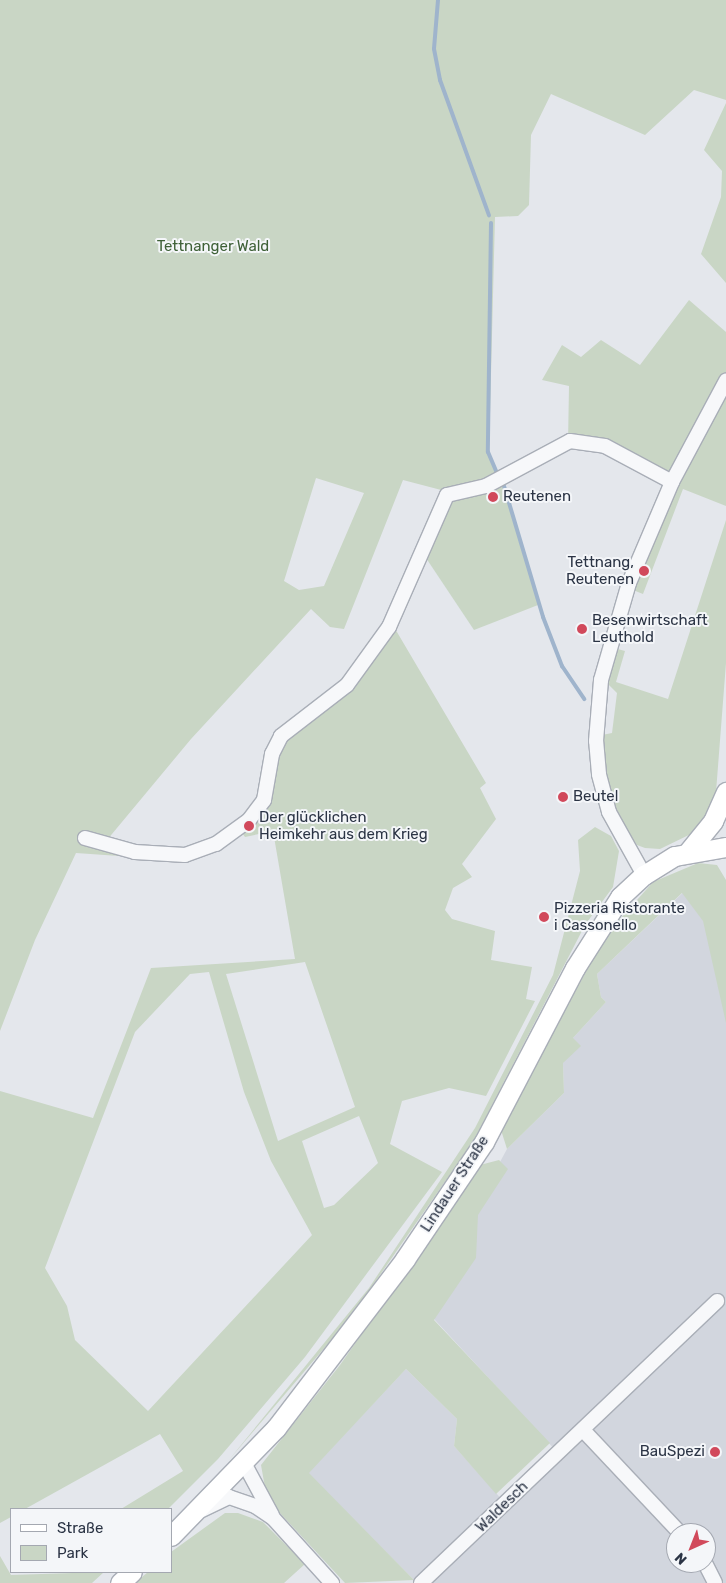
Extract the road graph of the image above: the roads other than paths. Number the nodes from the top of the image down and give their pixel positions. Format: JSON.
{"nodes":[{"id":1,"x":726,"y":381,"type":"edge"},
{"id":2,"x":672,"y":482,"type":"junction"},
{"id":3,"x":726,"y":792,"type":"edge"},
{"id":4,"x":85,"y":838,"type":"dead end"},
{"id":5,"x":726,"y":847,"type":"edge"},
{"id":6,"x":688,"y":852,"type":"junction"},
{"id":7,"x":644,"y":875,"type":"junction"},
{"id":8,"x":717,"y":1301,"type":"dead end"},
{"id":9,"x":582,"y":1430,"type":"junction"},
{"id":10,"x":244,"y":1463,"type":"junction"},
{"id":11,"x":191,"y":1517,"type":"junction"},
{"id":12,"x":273,"y":1518,"type":"junction"},
{"id":13,"x":670,"y":1523,"type":"edge"},
{"id":14,"x":172,"y":1535,"type":"edge"},
{"id":15,"x":131,"y":1573,"type":"edge"},
{"id":16,"x":120,"y":1583,"type":"edge"},
{"id":17,"x":332,"y":1583,"type":"edge"},
{"id":18,"x":421,"y":1583,"type":"edge"}],
"edges":[{"from":1,"to":2,"type":"street"},
{"from":2,"to":4,"type":"street"},
{"from":2,"to":7,"type":"street"},
{"from":3,"to":6,"type":"main road"},
{"from":5,"to":6,"type":"main road","name":"Lindauer Straße"},
{"from":6,"to":7,"type":"main road","name":"Lindauer Straße"},
{"from":7,"to":10,"type":"main road","name":"Lindauer Straße"},
{"from":8,"to":9,"type":"street","name":"Waldesch"},
{"from":9,"to":13,"type":"street"},
{"from":9,"to":18,"type":"street","name":"Waldesch"},
{"from":10,"to":11,"type":"main road","name":"Lindauer Straße"},
{"from":10,"to":12,"type":"street"},
{"from":11,"to":12,"type":"street"},
{"from":11,"to":14,"type":"main road","name":"Lindauer Straße"},
{"from":12,"to":17,"type":"street"},
{"from":15,"to":16,"type":"main road"}]}
